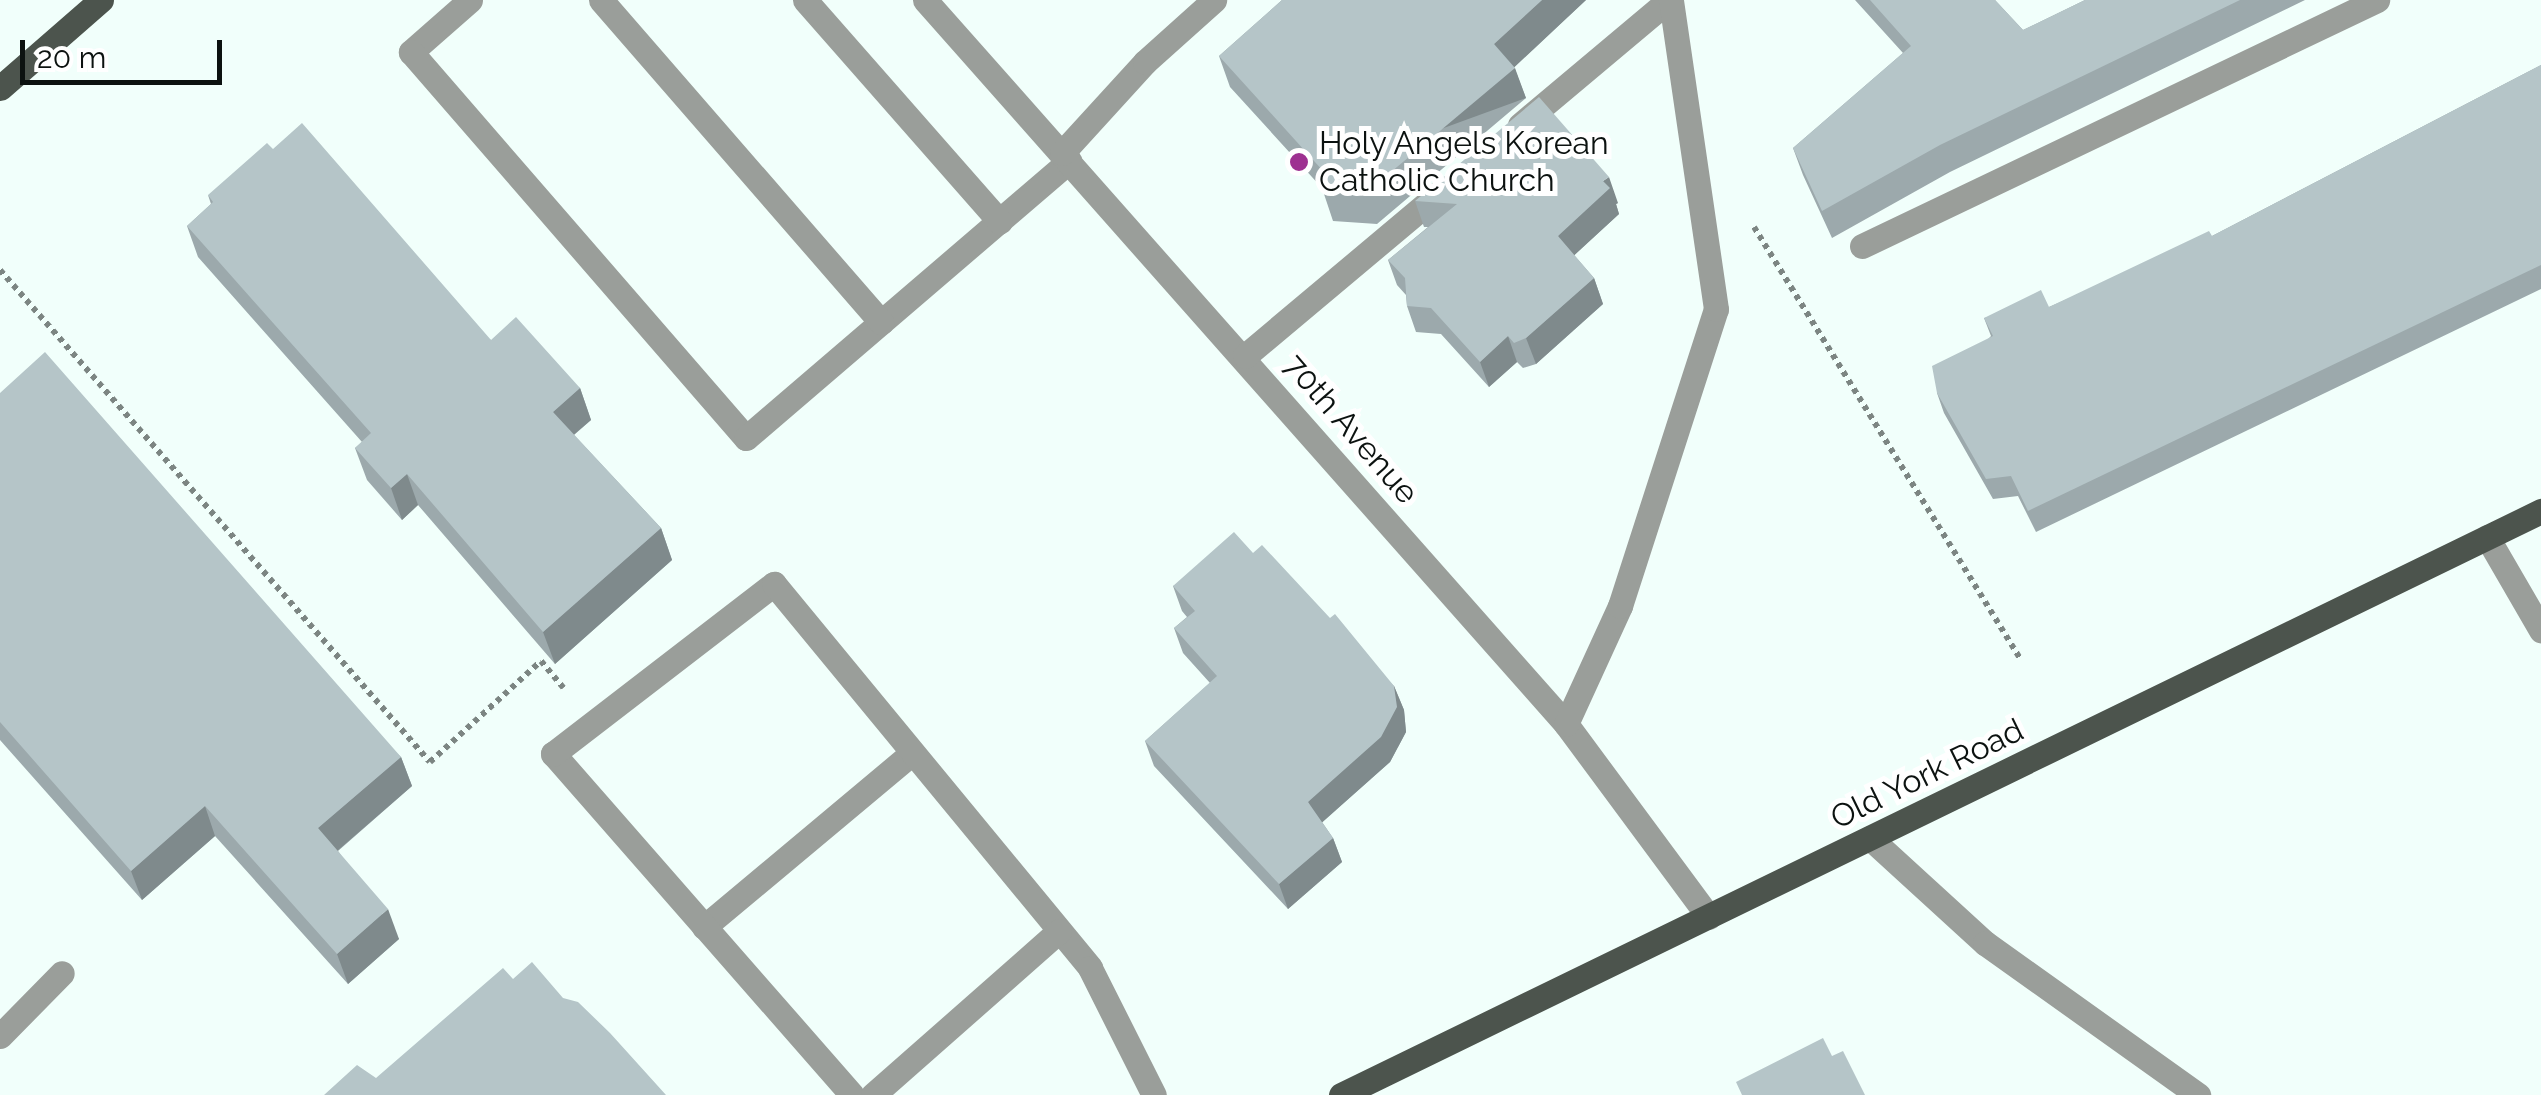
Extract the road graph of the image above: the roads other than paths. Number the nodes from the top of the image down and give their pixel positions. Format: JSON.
{"nodes":[{"id":1,"x":101,"y":0,"type":"edge"},
{"id":2,"x":470,"y":0,"type":"edge"},
{"id":3,"x":601,"y":0,"type":"edge"},
{"id":4,"x":806,"y":0,"type":"edge"},
{"id":5,"x":1214,"y":0,"type":"edge"},
{"id":6,"x":1670,"y":0,"type":"edge"},
{"id":7,"x":2377,"y":0,"type":"edge"},
{"id":8,"x":931,"y":2,"type":"edge"},
{"id":9,"x":0,"y":88,"type":"edge"},
{"id":10,"x":1502,"y":140,"type":"edge"},
{"id":11,"x":1066,"y":157,"type":"junction"},
{"id":12,"x":1472,"y":166,"type":"edge"},
{"id":13,"x":1000,"y":222,"type":"junction"},
{"id":14,"x":1862,"y":246,"type":"dead end"},
{"id":15,"x":882,"y":322,"type":"junction"},
{"id":16,"x":1244,"y":356,"type":"junction"},
{"id":17,"x":2541,"y":511,"type":"edge"},
{"id":18,"x":2487,"y":537,"type":"junction"},
{"id":19,"x":2541,"y":630,"type":"edge"},
{"id":20,"x":1566,"y":724,"type":"junction"},
{"id":21,"x":912,"y":753,"type":"junction"},
{"id":22,"x":1870,"y":838,"type":"junction"},
{"id":23,"x":1709,"y":917,"type":"junction"},
{"id":24,"x":704,"y":927,"type":"junction"},
{"id":25,"x":1058,"y":931,"type":"junction"},
{"id":26,"x":62,"y":972,"type":"dead end"},
{"id":27,"x":0,"y":1036,"type":"edge"},
{"id":28,"x":852,"y":1095,"type":"edge"},
{"id":29,"x":873,"y":1095,"type":"edge"},
{"id":30,"x":1154,"y":1095,"type":"edge"},
{"id":31,"x":1342,"y":1095,"type":"edge"},
{"id":32,"x":2198,"y":1095,"type":"edge"}],
"edges":[{"from":1,"to":9,"type":"main road"},
{"from":2,"to":15,"type":"street"},
{"from":3,"to":15,"type":"street"},
{"from":4,"to":13,"type":"street"},
{"from":5,"to":11,"type":"street"},
{"from":6,"to":10,"type":"street"},
{"from":6,"to":20,"type":"street"},
{"from":7,"to":14,"type":"street"},
{"from":8,"to":11,"type":"street","name":"70th Avenue"},
{"from":11,"to":13,"type":"street"},
{"from":11,"to":16,"type":"street","name":"70th Avenue"},
{"from":12,"to":16,"type":"street"},
{"from":13,"to":15,"type":"street"},
{"from":16,"to":20,"type":"street","name":"70th Avenue"},
{"from":17,"to":18,"type":"main road","name":"Old York Road"},
{"from":18,"to":19,"type":"street"},
{"from":18,"to":22,"type":"main road","name":"Old York Road"},
{"from":20,"to":23,"type":"street","name":"70th Avenue"},
{"from":21,"to":24,"type":"street"},
{"from":21,"to":24,"type":"street"},
{"from":21,"to":25,"type":"street"},
{"from":22,"to":23,"type":"main road","name":"Old York Road"},
{"from":22,"to":32,"type":"street"},
{"from":23,"to":31,"type":"main road","name":"Old York Road"},
{"from":24,"to":28,"type":"street"},
{"from":25,"to":29,"type":"street"},
{"from":25,"to":30,"type":"street"},
{"from":26,"to":27,"type":"street"}]}
